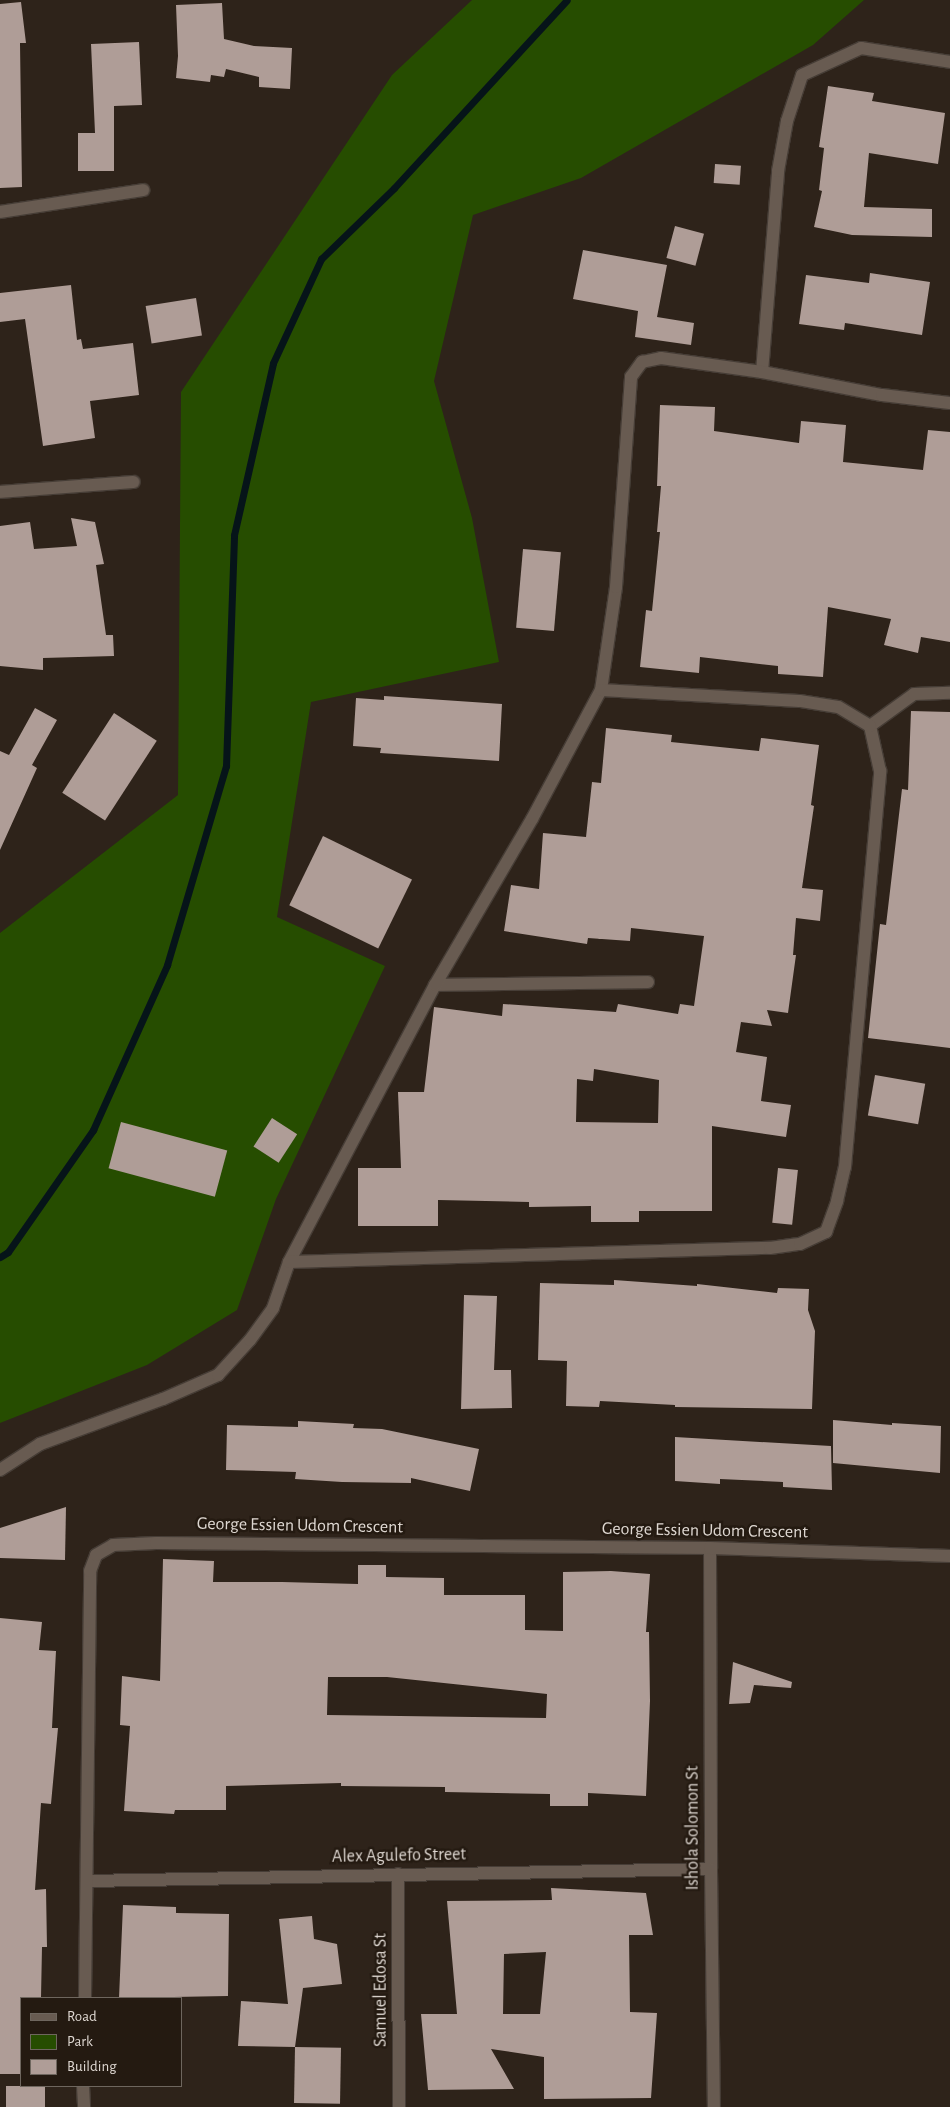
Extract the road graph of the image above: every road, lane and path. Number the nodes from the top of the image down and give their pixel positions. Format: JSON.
{"nodes":[{"id":1,"x":950,"y":62,"type":"edge"},
{"id":2,"x":143,"y":190,"type":"dead end"},
{"id":3,"x":0,"y":212,"type":"edge"},
{"id":4,"x":762,"y":372,"type":"junction"},
{"id":5,"x":950,"y":403,"type":"edge"},
{"id":6,"x":134,"y":482,"type":"dead end"},
{"id":7,"x":0,"y":492,"type":"edge"},
{"id":8,"x":601,"y":690,"type":"junction"},
{"id":9,"x":950,"y":693,"type":"edge"},
{"id":10,"x":870,"y":726,"type":"junction"},
{"id":11,"x":648,"y":982,"type":"dead end"},
{"id":12,"x":435,"y":985,"type":"junction"},
{"id":13,"x":289,"y":1262,"type":"junction"},
{"id":14,"x":0,"y":1470,"type":"edge"},
{"id":15,"x":710,"y":1548,"type":"junction"},
{"id":16,"x":950,"y":1556,"type":"edge"},
{"id":17,"x":711,"y":1869,"type":"junction"},
{"id":18,"x":398,"y":1874,"type":"junction"},
{"id":19,"x":88,"y":1881,"type":"junction"},
{"id":20,"x":85,"y":1997,"type":"edge"},
{"id":21,"x":83,"y":2087,"type":"edge"},
{"id":22,"x":84,"y":2107,"type":"edge"},
{"id":23,"x":399,"y":2107,"type":"edge"},
{"id":24,"x":714,"y":2107,"type":"edge"}],
"edges":[{"from":1,"to":4,"type":"street"},
{"from":2,"to":3,"type":"street"},
{"from":4,"to":5,"type":"street"},
{"from":4,"to":8,"type":"street"},
{"from":6,"to":7,"type":"street"},
{"from":8,"to":10,"type":"street"},
{"from":8,"to":12,"type":"street"},
{"from":9,"to":10,"type":"street"},
{"from":10,"to":13,"type":"street"},
{"from":11,"to":12,"type":"street"},
{"from":12,"to":13,"type":"street"},
{"from":13,"to":14,"type":"street"},
{"from":15,"to":16,"type":"street","name":"George Essien Udom Crescent"},
{"from":15,"to":17,"type":"street","name":"Ishola Solomon St"},
{"from":15,"to":19,"type":"street","name":"George Essien Udom Crescent"},
{"from":17,"to":18,"type":"street","name":"Alex Agulefo Street"},
{"from":17,"to":24,"type":"street","name":"Ishola Solomon St"},
{"from":18,"to":19,"type":"street","name":"Alex Agulefo Street"},
{"from":18,"to":23,"type":"street","name":"Samuel Edosa St"},
{"from":19,"to":20,"type":"street","name":"George Essien Udom Crescent"},
{"from":21,"to":22,"type":"street"}]}
